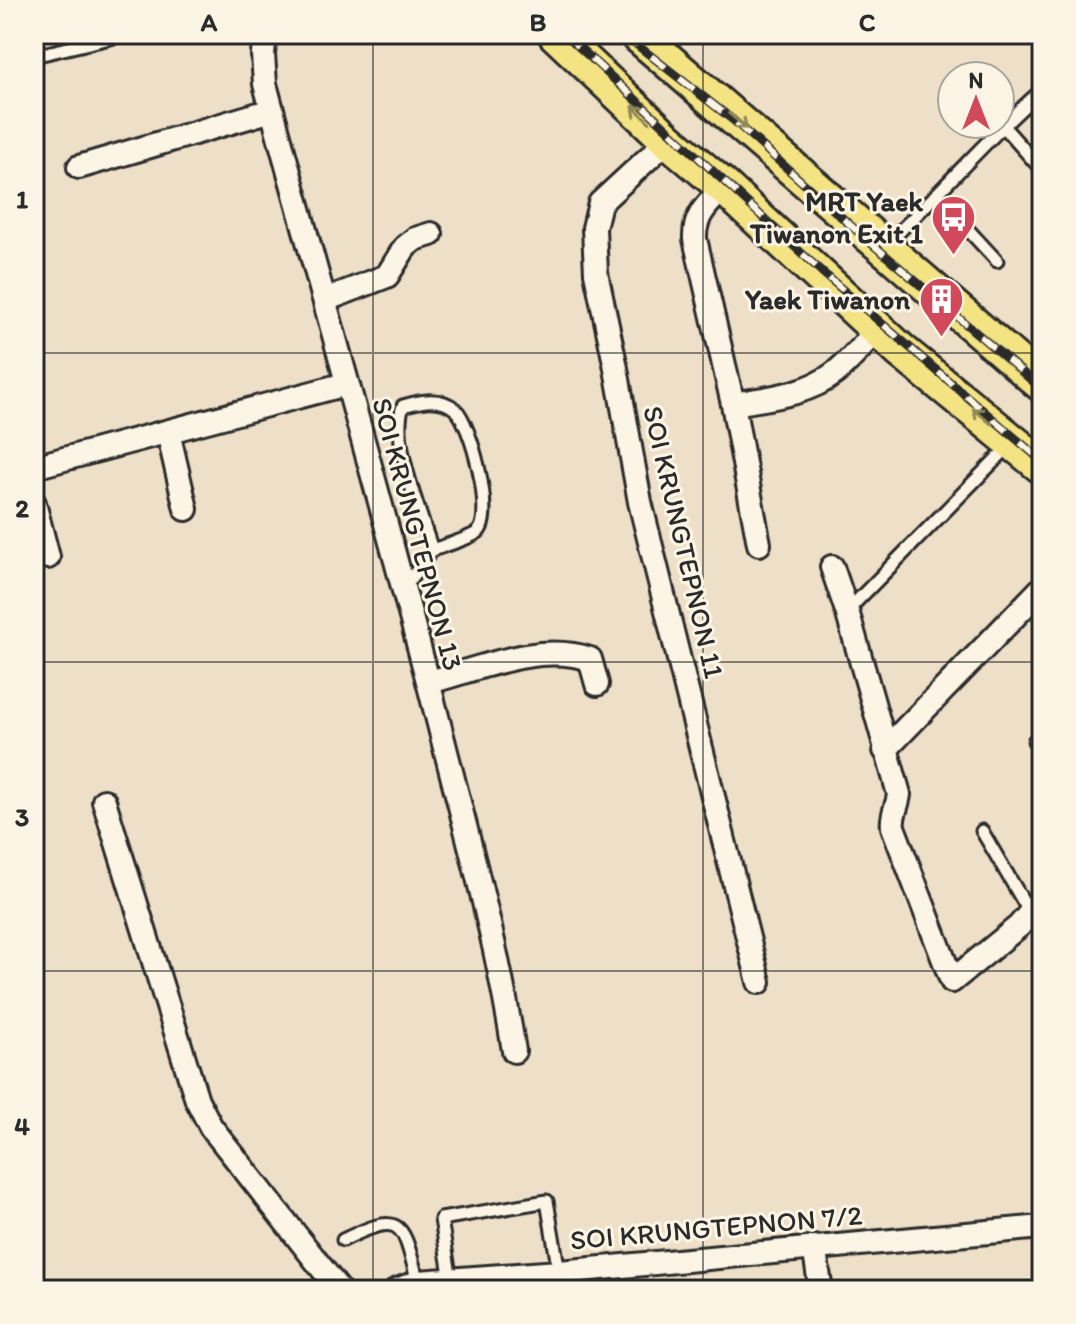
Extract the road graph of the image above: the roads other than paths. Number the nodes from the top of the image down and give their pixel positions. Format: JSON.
{"nodes":[{"id":1,"x":127,"y":34,"type":"edge"},
{"id":2,"x":265,"y":34,"type":"edge"},
{"id":3,"x":556,"y":34,"type":"edge"},
{"id":4,"x":637,"y":34,"type":"edge"},
{"id":5,"x":34,"y":56,"type":"edge"},
{"id":6,"x":1040,"y":95,"type":"edge"},
{"id":7,"x":272,"y":110,"type":"junction"},
{"id":8,"x":1016,"y":115,"type":"edge"},
{"id":9,"x":668,"y":140,"type":"junction"},
{"id":10,"x":990,"y":140,"type":"edge"},
{"id":11,"x":1015,"y":140,"type":"edge"},
{"id":12,"x":79,"y":167,"type":"dead end"},
{"id":13,"x":1042,"y":170,"type":"edge"},
{"id":14,"x":724,"y":187,"type":"junction"},
{"id":15,"x":937,"y":196,"type":"junction"},
{"id":16,"x":431,"y":234,"type":"dead end"},
{"id":17,"x":884,"y":245,"type":"junction"},
{"id":18,"x":997,"y":261,"type":"dead end"},
{"id":19,"x":325,"y":300,"type":"junction"},
{"id":20,"x":879,"y":328,"type":"junction"},
{"id":21,"x":346,"y":384,"type":"junction"},
{"id":22,"x":1042,"y":384,"type":"edge"},
{"id":23,"x":733,"y":404,"type":"junction"},
{"id":24,"x":168,"y":432,"type":"junction"},
{"id":25,"x":1013,"y":443,"type":"junction"},
{"id":26,"x":1042,"y":466,"type":"edge"},
{"id":27,"x":34,"y":467,"type":"edge"},
{"id":28,"x":34,"y":503,"type":"edge"},
{"id":29,"x":186,"y":509,"type":"dead end"},
{"id":30,"x":759,"y":544,"type":"dead end"},
{"id":31,"x":432,"y":550,"type":"junction"},
{"id":32,"x":48,"y":557,"type":"dead end"},
{"id":33,"x":832,"y":567,"type":"dead end"},
{"id":34,"x":404,"y":587,"type":"junction"},
{"id":35,"x":1042,"y":588,"type":"edge"},
{"id":36,"x":847,"y":611,"type":"junction"},
{"id":37,"x":429,"y":682,"type":"junction"},
{"id":38,"x":597,"y":684,"type":"dead end"},
{"id":39,"x":885,"y":750,"type":"junction"},
{"id":40,"x":104,"y":801,"type":"dead end"},
{"id":41,"x":982,"y":831,"type":"dead end"},
{"id":42,"x":1036,"y":906,"type":"edge"},
{"id":43,"x":759,"y":982,"type":"dead end"},
{"id":44,"x":514,"y":1051,"type":"dead end"},
{"id":45,"x":1042,"y":1227,"type":"edge"},
{"id":46,"x":343,"y":1240,"type":"dead end"},
{"id":47,"x":814,"y":1247,"type":"junction"},
{"id":48,"x":559,"y":1272,"type":"junction"},
{"id":49,"x":466,"y":1283,"type":"edge"},
{"id":50,"x":407,"y":1286,"type":"edge"},
{"id":51,"x":339,"y":1290,"type":"edge"},
{"id":52,"x":821,"y":1290,"type":"edge"}],
"edges":[{"from":1,"to":5,"type":"lane"},
{"from":2,"to":7,"type":"street","name":"SOI KRUNGTEPNON 13"},
{"from":9,"to":3,"type":"main road","one_way":true},
{"from":4,"to":17,"type":"main road","one_way":true},
{"from":6,"to":8,"type":"lane"},
{"from":7,"to":12,"type":"street"},
{"from":7,"to":19,"type":"street","name":"SOI KRUNGTEPNON 13"},
{"from":9,"to":14,"type":"main road"},
{"from":9,"to":43,"type":"street","name":"SOI KRUNGTEPNON 11"},
{"from":10,"to":15,"type":"lane"},
{"from":11,"to":13,"type":"lane"},
{"from":14,"to":20,"type":"main road"},
{"from":14,"to":23,"type":"street"},
{"from":15,"to":17,"type":"lane"},
{"from":15,"to":18,"type":"lane"},
{"from":16,"to":19,"type":"street"},
{"from":17,"to":22,"type":"main road"},
{"from":19,"to":21,"type":"street","name":"SOI KRUNGTEPNON 13"},
{"from":20,"to":23,"type":"street"},
{"from":25,"to":20,"type":"main road","one_way":true},
{"from":21,"to":24,"type":"street"},
{"from":21,"to":34,"type":"street","name":"SOI KRUNGTEPNON 13"},
{"from":23,"to":30,"type":"street"},
{"from":24,"to":27,"type":"street"},
{"from":24,"to":29,"type":"street"},
{"from":25,"to":26,"type":"main road"},
{"from":25,"to":36,"type":"lane"},
{"from":28,"to":32,"type":"street"},
{"from":31,"to":31,"type":"lane"},
{"from":31,"to":34,"type":"lane"},
{"from":33,"to":36,"type":"street"},
{"from":34,"to":37,"type":"street","name":"SOI KRUNGTEPNON 13"},
{"from":35,"to":39,"type":"street"},
{"from":36,"to":39,"type":"street"},
{"from":37,"to":38,"type":"street"},
{"from":37,"to":44,"type":"street","name":"SOI KRUNGTEPNON 13"},
{"from":39,"to":42,"type":"street"},
{"from":40,"to":51,"type":"street"},
{"from":41,"to":42,"type":"lane"},
{"from":45,"to":47,"type":"street","name":"SOI KRUNGTEPNON 7/2"},
{"from":46,"to":50,"type":"lane"},
{"from":47,"to":48,"type":"street","name":"SOI KRUNGTEPNON 7/2"},
{"from":47,"to":52,"type":"street"},
{"from":48,"to":49,"type":"street","name":"SOI KRUNGTEPNON 7/2"},
{"from":48,"to":49,"type":"lane"},
{"from":49,"to":50,"type":"street","name":"SOI KRUNGTEPNON 7/2"}]}
